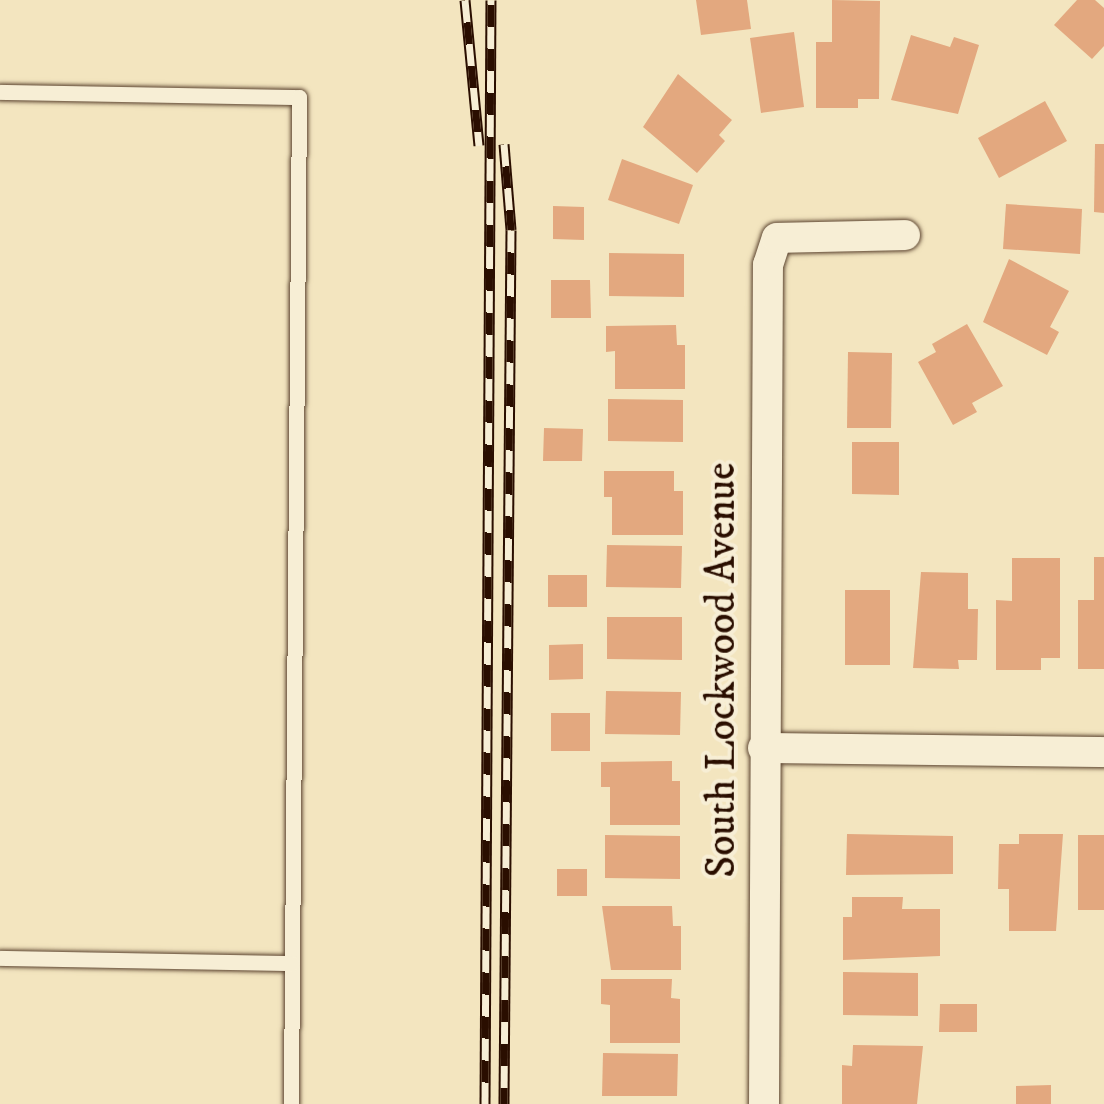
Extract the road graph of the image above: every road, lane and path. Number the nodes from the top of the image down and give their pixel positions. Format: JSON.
{"nodes":[{"id":1,"x":0,"y":92,"type":"edge"},
{"id":2,"x":904,"y":235,"type":"dead end"},
{"id":3,"x":763,"y":748,"type":"junction"},
{"id":4,"x":1104,"y":752,"type":"edge"},
{"id":5,"x":0,"y":958,"type":"edge"},
{"id":6,"x":292,"y":963,"type":"junction"},
{"id":7,"x":292,"y":1104,"type":"edge"},
{"id":8,"x":764,"y":1104,"type":"edge"}],
"edges":[{"from":1,"to":6,"type":"lane"},
{"from":2,"to":3,"type":"street","name":"South Lockwood Avenue"},
{"from":3,"to":4,"type":"street"},
{"from":3,"to":8,"type":"street","name":"South Lockwood Avenue"},
{"from":5,"to":6,"type":"lane"},
{"from":6,"to":7,"type":"lane"}]}
